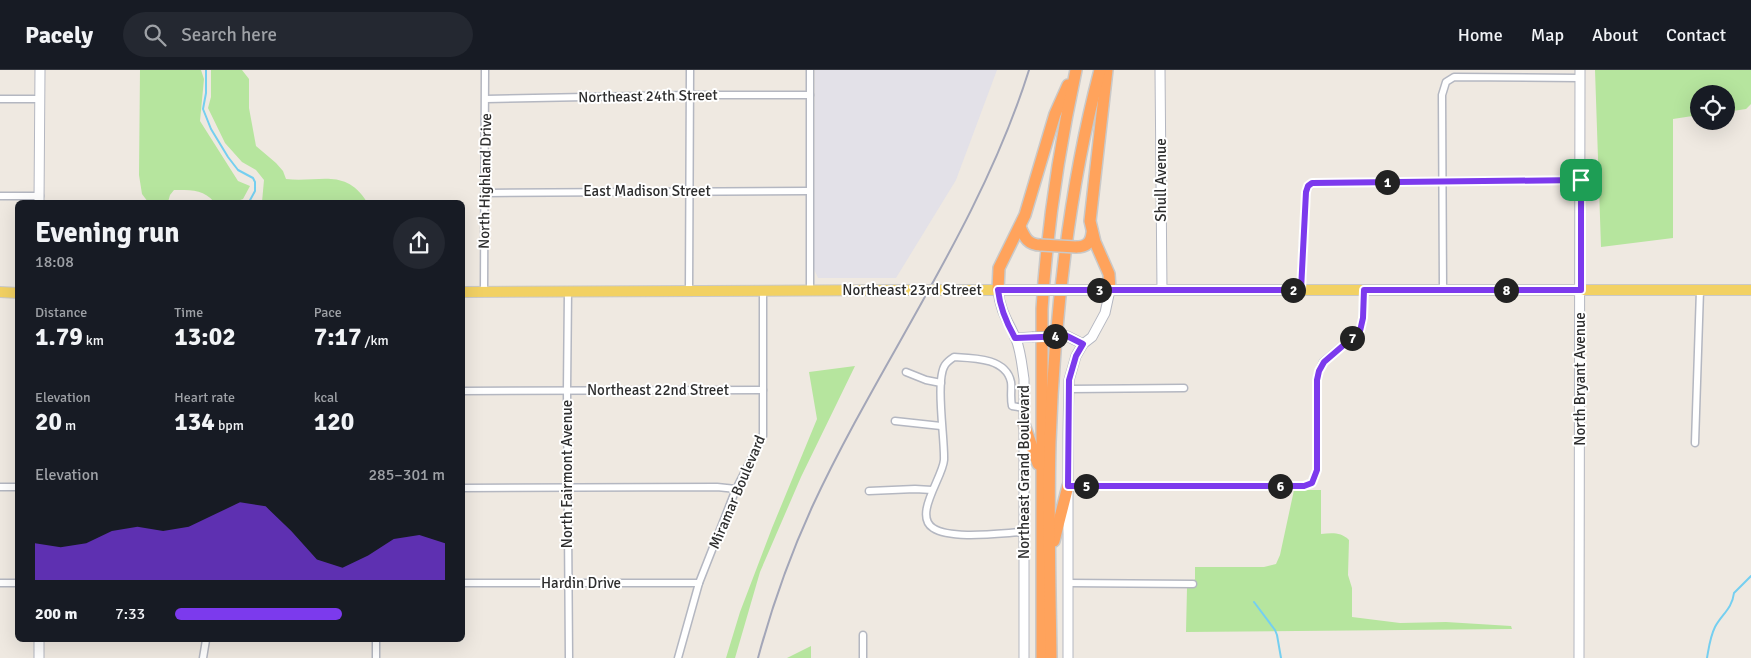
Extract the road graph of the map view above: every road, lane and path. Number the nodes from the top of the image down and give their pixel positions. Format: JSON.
{"nodes":[{"id":1,"x":40,"y":70,"type":"edge"},
{"id":2,"x":485,"y":70,"type":"edge"},
{"id":3,"x":690,"y":70,"type":"edge"},
{"id":4,"x":810,"y":70,"type":"edge"},
{"id":5,"x":1076,"y":70,"type":"edge"},
{"id":6,"x":1100,"y":70,"type":"edge"},
{"id":7,"x":1107,"y":70,"type":"edge"},
{"id":8,"x":1160,"y":70,"type":"edge"},
{"id":9,"x":1580,"y":74,"type":"edge"},
{"id":10,"x":690,"y":95,"type":"junction"},
{"id":11,"x":810,"y":95,"type":"junction"},
{"id":12,"x":0,"y":99,"type":"edge"},
{"id":13,"x":40,"y":99,"type":"junction"},
{"id":14,"x":486,"y":99,"type":"junction"},
{"id":15,"x":1581,"y":180,"type":"junction"},
{"id":16,"x":1442,"y":182,"type":"junction"},
{"id":17,"x":690,"y":190,"type":"junction"},
{"id":18,"x":810,"y":191,"type":"junction"},
{"id":19,"x":485,"y":192,"type":"junction"},
{"id":20,"x":0,"y":196,"type":"edge"},
{"id":21,"x":40,"y":200,"type":"edge"},
{"id":22,"x":1020,"y":227,"type":"junction"},
{"id":23,"x":1092,"y":233,"type":"junction"},
{"id":24,"x":762,"y":290,"type":"junction"},
{"id":25,"x":998,"y":290,"type":"junction"},
{"id":26,"x":1110,"y":290,"type":"junction"},
{"id":27,"x":1162,"y":290,"type":"junction"},
{"id":28,"x":1301,"y":290,"type":"junction"},
{"id":29,"x":1364,"y":290,"type":"junction"},
{"id":30,"x":1443,"y":290,"type":"junction"},
{"id":31,"x":1581,"y":290,"type":"junction"},
{"id":32,"x":1700,"y":290,"type":"junction"},
{"id":33,"x":1751,"y":290,"type":"edge"},
{"id":34,"x":568,"y":291,"type":"junction"},
{"id":35,"x":689,"y":291,"type":"junction"},
{"id":36,"x":810,"y":291,"type":"junction"},
{"id":37,"x":0,"y":292,"type":"edge"},
{"id":38,"x":15,"y":292,"type":"edge"},
{"id":39,"x":465,"y":292,"type":"edge"},
{"id":40,"x":484,"y":292,"type":"junction"},
{"id":41,"x":1015,"y":338,"type":"junction"},
{"id":42,"x":1083,"y":344,"type":"junction"},
{"id":43,"x":906,"y":372,"type":"dead end"},
{"id":44,"x":941,"y":383,"type":"junction"},
{"id":45,"x":1184,"y":388,"type":"dead end"},
{"id":46,"x":1069,"y":389,"type":"junction"},
{"id":47,"x":567,"y":390,"type":"junction"},
{"id":48,"x":763,"y":390,"type":"junction"},
{"id":49,"x":465,"y":391,"type":"edge"},
{"id":50,"x":1024,"y":408,"type":"junction"},
{"id":51,"x":895,"y":421,"type":"dead end"},
{"id":52,"x":1024,"y":424,"type":"junction"},
{"id":53,"x":941,"y":426,"type":"junction"},
{"id":54,"x":1695,"y":443,"type":"dead end"},
{"id":55,"x":1042,"y":475,"type":"junction"},
{"id":56,"x":1068,"y":486,"type":"junction"},
{"id":57,"x":0,"y":487,"type":"edge"},
{"id":58,"x":15,"y":487,"type":"edge"},
{"id":59,"x":465,"y":488,"type":"edge"},
{"id":60,"x":568,"y":488,"type":"junction"},
{"id":61,"x":736,"y":489,"type":"junction"},
{"id":62,"x":932,"y":490,"type":"junction"},
{"id":63,"x":869,"y":491,"type":"dead end"},
{"id":64,"x":1024,"y":532,"type":"junction"},
{"id":65,"x":1050,"y":555,"type":"junction"},
{"id":66,"x":699,"y":582,"type":"junction"},
{"id":67,"x":0,"y":583,"type":"edge"},
{"id":68,"x":15,"y":583,"type":"edge"},
{"id":69,"x":568,"y":583,"type":"junction"},
{"id":70,"x":1068,"y":583,"type":"junction"},
{"id":71,"x":465,"y":584,"type":"edge"},
{"id":72,"x":1193,"y":584,"type":"dead end"},
{"id":73,"x":863,"y":635,"type":"dead end"},
{"id":74,"x":39,"y":642,"type":"edge"},
{"id":75,"x":206,"y":642,"type":"edge"},
{"id":76,"x":376,"y":642,"type":"edge"},
{"id":77,"x":39,"y":658,"type":"edge"},
{"id":78,"x":204,"y":658,"type":"edge"},
{"id":79,"x":376,"y":658,"type":"edge"},
{"id":80,"x":569,"y":658,"type":"edge"},
{"id":81,"x":678,"y":658,"type":"edge"},
{"id":82,"x":863,"y":658,"type":"edge"},
{"id":83,"x":1024,"y":658,"type":"edge"},
{"id":84,"x":1042,"y":658,"type":"edge"},
{"id":85,"x":1051,"y":658,"type":"edge"},
{"id":86,"x":1068,"y":658,"type":"edge"},
{"id":87,"x":1579,"y":658,"type":"edge"}],
"edges":[{"from":1,"to":13,"type":"main road"},
{"from":2,"to":14,"type":"street","name":"North Highland Drive"},
{"from":3,"to":10,"type":"street"},
{"from":4,"to":11,"type":"street"},
{"from":5,"to":22,"type":"highway"},
{"from":5,"to":55,"type":"highway"},
{"from":6,"to":65,"type":"highway"},
{"from":7,"to":23,"type":"highway"},
{"from":8,"to":27,"type":"main road","name":"Shull Avenue"},
{"from":9,"to":15,"type":"main road","name":"North Bryant Avenue"},
{"from":9,"to":16,"type":"street"},
{"from":10,"to":11,"type":"street","name":"Northeast 24th Street"},
{"from":10,"to":14,"type":"street","name":"Northeast 24th Street"},
{"from":10,"to":17,"type":"street"},
{"from":11,"to":18,"type":"street"},
{"from":12,"to":13,"type":"street"},
{"from":13,"to":21,"type":"main road"},
{"from":14,"to":19,"type":"street","name":"North Highland Drive"},
{"from":15,"to":16,"type":"street"},
{"from":15,"to":31,"type":"main road","name":"North Bryant Avenue"},
{"from":16,"to":28,"type":"street"},
{"from":16,"to":30,"type":"street"},
{"from":17,"to":18,"type":"street","name":"East Madison Street"},
{"from":17,"to":19,"type":"street","name":"East Madison Street"},
{"from":17,"to":35,"type":"street"},
{"from":18,"to":36,"type":"street"},
{"from":19,"to":40,"type":"street","name":"North Highland Drive"},
{"from":20,"to":21,"type":"street"},
{"from":22,"to":23,"type":"highway","bridge":true},
{"from":22,"to":25,"type":"highway"},
{"from":23,"to":26,"type":"highway"},
{"from":24,"to":35,"type":"main road","name":"Northeast 23rd Street"},
{"from":24,"to":36,"type":"main road","name":"Northeast 23rd Street"},
{"from":24,"to":48,"type":"street","name":"Miramar Boulevard"},
{"from":25,"to":26,"type":"main road","name":"Northeast 23rd Street","bridge":true},
{"from":25,"to":36,"type":"main road","name":"Northeast 23rd Street","bridge":true},
{"from":25,"to":41,"type":"main road","name":"Northeast Grand Boulevard"},
{"from":26,"to":27,"type":"main road","name":"Northeast 23rd Street"},
{"from":26,"to":42,"type":"main road"},
{"from":27,"to":28,"type":"main road","name":"Northeast 23rd Street"},
{"from":28,"to":29,"type":"main road","name":"Northeast 23rd Street"},
{"from":29,"to":30,"type":"main road","name":"Northeast 23rd Street"},
{"from":29,"to":56,"type":"street"},
{"from":30,"to":31,"type":"main road","name":"Northeast 23rd Street"},
{"from":31,"to":32,"type":"main road","name":"Northeast 23rd Street"},
{"from":31,"to":87,"type":"main road","name":"North Bryant Avenue"},
{"from":32,"to":33,"type":"main road","name":"Northeast 23rd Street"},
{"from":32,"to":54,"type":"street"},
{"from":34,"to":35,"type":"main road","name":"Northeast 23rd Street"},
{"from":34,"to":40,"type":"main road","name":"Northeast 23rd Street"},
{"from":34,"to":47,"type":"street","name":"North Fairmont Avenue"},
{"from":37,"to":38,"type":"main road"},
{"from":39,"to":40,"type":"main road","name":"Northeast 23rd Street"},
{"from":41,"to":42,"type":"main road","bridge":true},
{"from":41,"to":50,"type":"main road","name":"Northeast Grand Boulevard"},
{"from":42,"to":46,"type":"main road"},
{"from":43,"to":44,"type":"street"},
{"from":44,"to":50,"type":"street"},
{"from":44,"to":53,"type":"street"},
{"from":45,"to":46,"type":"street"},
{"from":46,"to":56,"type":"main road"},
{"from":47,"to":48,"type":"street","name":"Northeast 22nd Street"},
{"from":47,"to":49,"type":"street","name":"Northeast 22nd Street"},
{"from":47,"to":60,"type":"street","name":"North Fairmont Avenue"},
{"from":48,"to":61,"type":"street","name":"Miramar Boulevard"},
{"from":50,"to":52,"type":"main road","name":"Northeast Grand Boulevard"},
{"from":51,"to":53,"type":"street"},
{"from":52,"to":55,"type":"highway"},
{"from":52,"to":64,"type":"main road","name":"Northeast Grand Boulevard"},
{"from":53,"to":62,"type":"street"},
{"from":55,"to":84,"type":"highway"},
{"from":56,"to":65,"type":"highway"},
{"from":56,"to":70,"type":"main road"},
{"from":57,"to":58,"type":"street"},
{"from":59,"to":60,"type":"street"},
{"from":60,"to":61,"type":"street"},
{"from":60,"to":69,"type":"street","name":"North Fairmont Avenue"},
{"from":61,"to":66,"type":"street","name":"Miramar Boulevard"},
{"from":62,"to":63,"type":"street"},
{"from":62,"to":64,"type":"street"},
{"from":64,"to":83,"type":"main road","name":"Northeast Grand Boulevard"},
{"from":65,"to":85,"type":"highway"},
{"from":66,"to":69,"type":"street","name":"Hardin Drive"},
{"from":66,"to":81,"type":"street","name":"Miramar Boulevard"},
{"from":67,"to":68,"type":"street"},
{"from":69,"to":71,"type":"street","name":"Hardin Drive"},
{"from":69,"to":80,"type":"street","name":"North Fairmont Avenue"},
{"from":70,"to":72,"type":"street"},
{"from":70,"to":86,"type":"main road"},
{"from":73,"to":82,"type":"street"},
{"from":74,"to":77,"type":"main road"},
{"from":75,"to":78,"type":"street"},
{"from":76,"to":79,"type":"street"}]}
